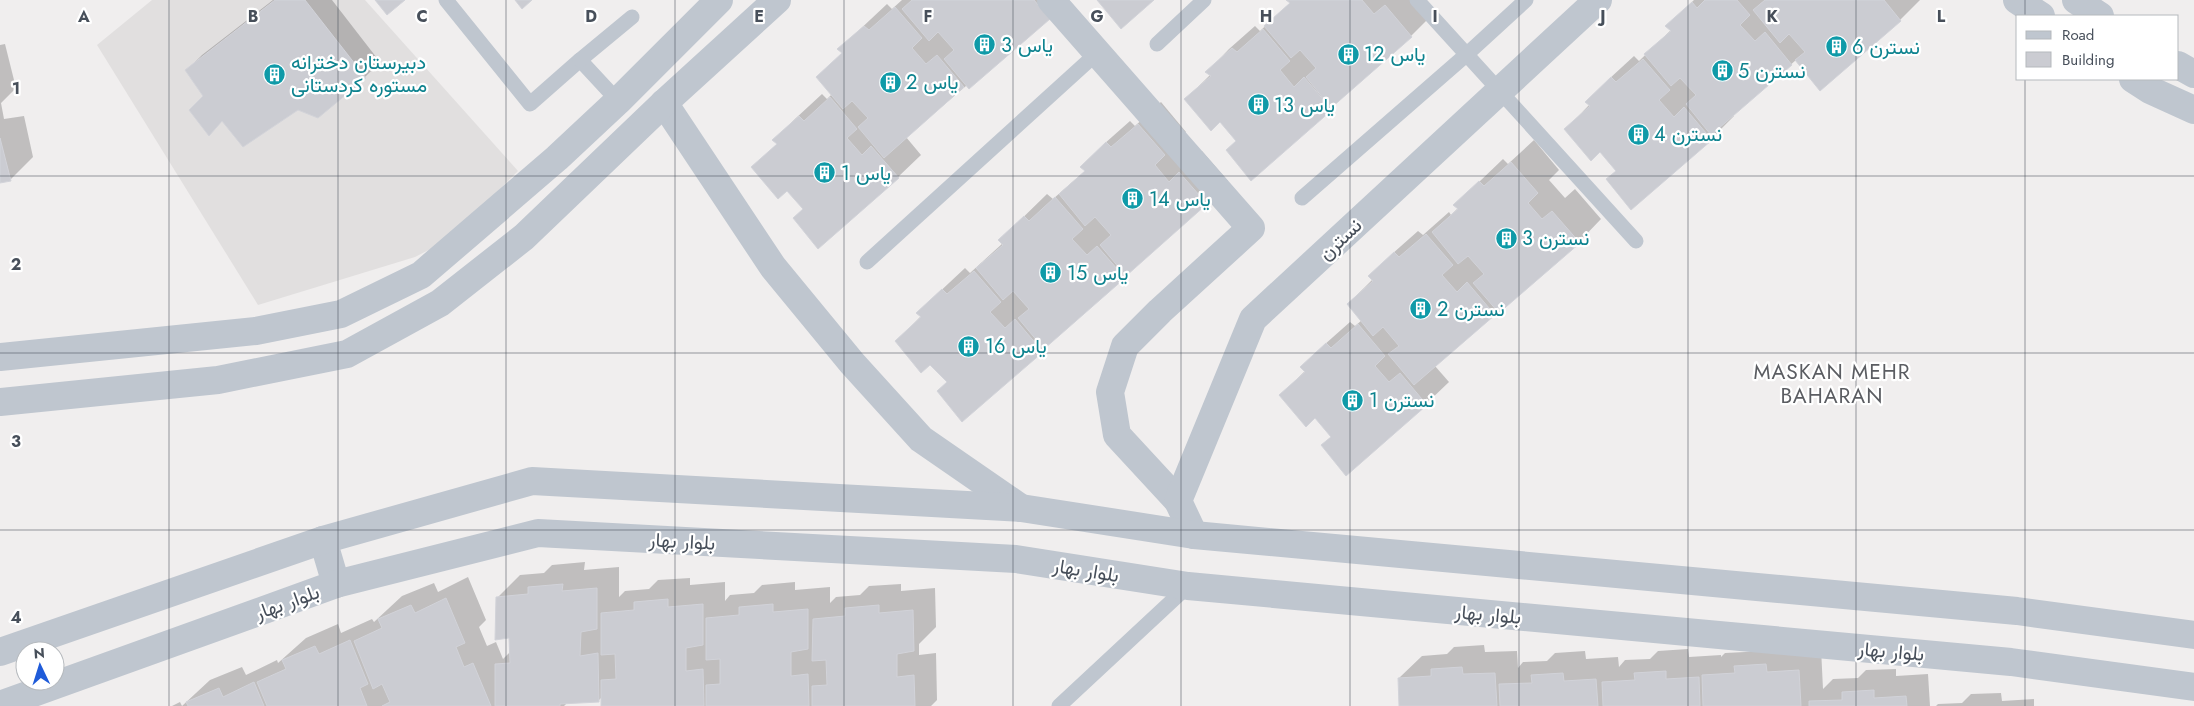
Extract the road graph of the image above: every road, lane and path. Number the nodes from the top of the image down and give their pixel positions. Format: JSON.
{"nodes":[{"id":1,"x":446,"y":0,"type":"edge"},
{"id":2,"x":719,"y":0,"type":"edge"},
{"id":3,"x":777,"y":0,"type":"edge"},
{"id":4,"x":1051,"y":0,"type":"edge"},
{"id":5,"x":1204,"y":0,"type":"edge"},
{"id":6,"x":1417,"y":0,"type":"edge"},
{"id":7,"x":1526,"y":0,"type":"edge"},
{"id":8,"x":1598,"y":0,"type":"edge"},
{"id":9,"x":2017,"y":0,"type":"edge"},
{"id":10,"x":2076,"y":0,"type":"edge"},
{"id":11,"x":2040,"y":15,"type":"edge"},
{"id":12,"x":2098,"y":15,"type":"edge"},
{"id":13,"x":632,"y":17,"type":"dead end"},
{"id":14,"x":1157,"y":44,"type":"dead end"},
{"id":15,"x":1096,"y":54,"type":"junction"},
{"id":16,"x":1466,"y":55,"type":"junction"},
{"id":17,"x":580,"y":60,"type":"junction"},
{"id":18,"x":2179,"y":65,"type":"edge"},
{"id":19,"x":2194,"y":74,"type":"edge"},
{"id":20,"x":2135,"y":80,"type":"edge"},
{"id":21,"x":1498,"y":92,"type":"junction"},
{"id":22,"x":618,"y":101,"type":"junction"},
{"id":23,"x":664,"y":103,"type":"junction"},
{"id":24,"x":2194,"y":110,"type":"edge"},
{"id":25,"x":1302,"y":198,"type":"dead end"},
{"id":26,"x":1636,"y":241,"type":"dead end"},
{"id":27,"x":867,"y":262,"type":"dead end"},
{"id":28,"x":0,"y":357,"type":"edge"},
{"id":29,"x":0,"y":402,"type":"edge"},
{"id":30,"x":1178,"y":501,"type":"junction"},
{"id":31,"x":1021,"y":508,"type":"junction"},
{"id":32,"x":1194,"y":535,"type":"junction"},
{"id":33,"x":324,"y":540,"type":"junction"},
{"id":34,"x":336,"y":584,"type":"junction"},
{"id":35,"x":1188,"y":586,"type":"junction"},
{"id":36,"x":2194,"y":635,"type":"edge"},
{"id":37,"x":0,"y":652,"type":"edge"},
{"id":38,"x":2194,"y":687,"type":"edge"},
{"id":39,"x":4,"y":699,"type":"edge"},
{"id":40,"x":1059,"y":706,"type":"edge"}],
"edges":[{"from":1,"to":17,"type":"lane"},
{"from":2,"to":22,"type":"street"},
{"from":3,"to":23,"type":"street"},
{"from":4,"to":15,"type":"street"},
{"from":5,"to":14,"type":"lane"},
{"from":6,"to":16,"type":"lane"},
{"from":7,"to":16,"type":"lane"},
{"from":8,"to":21,"type":"street","name":"نسترن"},
{"from":9,"to":11,"type":"street"},
{"from":10,"to":12,"type":"street"},
{"from":13,"to":17,"type":"lane"},
{"from":15,"to":27,"type":"lane"},
{"from":15,"to":30,"type":"street"},
{"from":16,"to":21,"type":"lane"},
{"from":16,"to":25,"type":"lane"},
{"from":17,"to":22,"type":"lane"},
{"from":18,"to":19,"type":"street"},
{"from":20,"to":24,"type":"street"},
{"from":21,"to":26,"type":"lane"},
{"from":21,"to":30,"type":"street","name":"نسترن"},
{"from":22,"to":28,"type":"street"},
{"from":23,"to":29,"type":"street"},
{"from":23,"to":31,"type":"street"},
{"from":30,"to":32,"type":"street"},
{"from":31,"to":32,"type":"street"},
{"from":31,"to":33,"type":"street"},
{"from":32,"to":36,"type":"street"},
{"from":33,"to":34,"type":"street"},
{"from":33,"to":37,"type":"street"},
{"from":34,"to":35,"type":"street","name":"بلوار بهار"},
{"from":34,"to":39,"type":"street","name":"بلوار بهار"},
{"from":35,"to":38,"type":"street","name":"بلوار بهار"},
{"from":35,"to":40,"type":"lane"}]}
